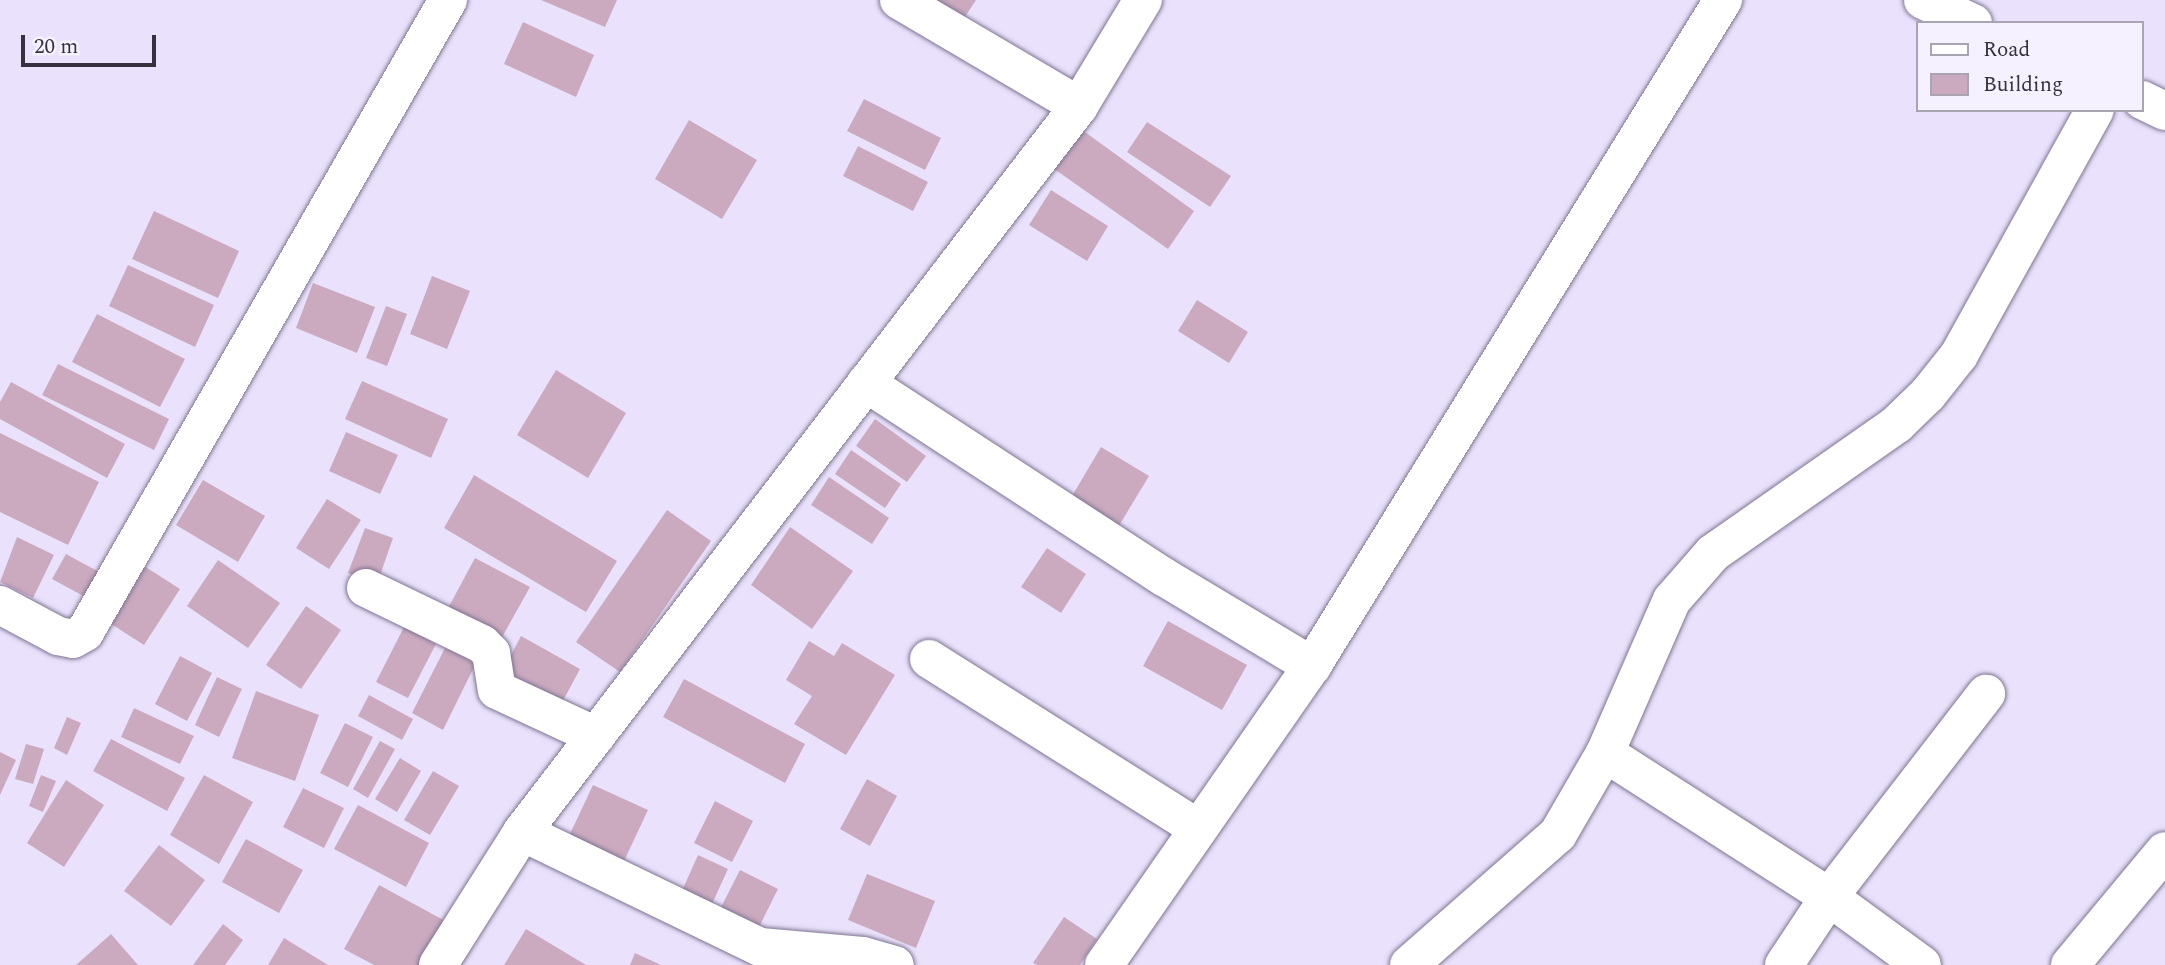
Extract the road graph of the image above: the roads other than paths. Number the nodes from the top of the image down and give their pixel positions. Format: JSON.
{"nodes":[{"id":1,"x":448,"y":0,"type":"edge"},
{"id":2,"x":899,"y":0,"type":"edge"},
{"id":3,"x":1143,"y":0,"type":"edge"},
{"id":4,"x":1723,"y":0,"type":"edge"},
{"id":5,"x":1923,"y":0,"type":"edge"},
{"id":6,"x":1969,"y":21,"type":"edge"},
{"id":7,"x":2144,"y":101,"type":"edge"},
{"id":8,"x":1079,"y":106,"type":"junction"},
{"id":9,"x":2165,"y":111,"type":"edge"},
{"id":10,"x":2094,"y":112,"type":"edge"},
{"id":11,"x":866,"y":383,"type":"junction"},
{"id":12,"x":366,"y":588,"type":"dead end"},
{"id":13,"x":0,"y":606,"type":"edge"},
{"id":14,"x":929,"y":659,"type":"dead end"},
{"id":15,"x":1312,"y":666,"type":"junction"},
{"id":16,"x":1986,"y":694,"type":"dead end"},
{"id":17,"x":596,"y":736,"type":"junction"},
{"id":18,"x":1605,"y":753,"type":"junction"},
{"id":19,"x":1196,"y":828,"type":"junction"},
{"id":20,"x":522,"y":832,"type":"junction"},
{"id":21,"x":2165,"y":851,"type":"edge"},
{"id":22,"x":1829,"y":897,"type":"junction"},
{"id":23,"x":438,"y":965,"type":"edge"},
{"id":24,"x":895,"y":965,"type":"edge"},
{"id":25,"x":1104,"y":965,"type":"edge"},
{"id":26,"x":1409,"y":965,"type":"edge"},
{"id":27,"x":1784,"y":965,"type":"edge"},
{"id":28,"x":1922,"y":965,"type":"edge"},
{"id":29,"x":2070,"y":965,"type":"edge"}],
"edges":[{"from":1,"to":13,"type":"street"},
{"from":2,"to":8,"type":"street"},
{"from":3,"to":8,"type":"street"},
{"from":4,"to":15,"type":"street"},
{"from":5,"to":6,"type":"street"},
{"from":7,"to":9,"type":"street"},
{"from":8,"to":11,"type":"street"},
{"from":10,"to":18,"type":"street"},
{"from":11,"to":15,"type":"street"},
{"from":11,"to":17,"type":"street"},
{"from":12,"to":17,"type":"street"},
{"from":14,"to":19,"type":"street"},
{"from":15,"to":19,"type":"street"},
{"from":16,"to":22,"type":"street"},
{"from":17,"to":20,"type":"street"},
{"from":18,"to":22,"type":"street"},
{"from":18,"to":26,"type":"street"},
{"from":19,"to":25,"type":"street"},
{"from":20,"to":23,"type":"street"},
{"from":20,"to":24,"type":"street"},
{"from":21,"to":29,"type":"street"},
{"from":22,"to":27,"type":"street"},
{"from":22,"to":28,"type":"street"}]}
